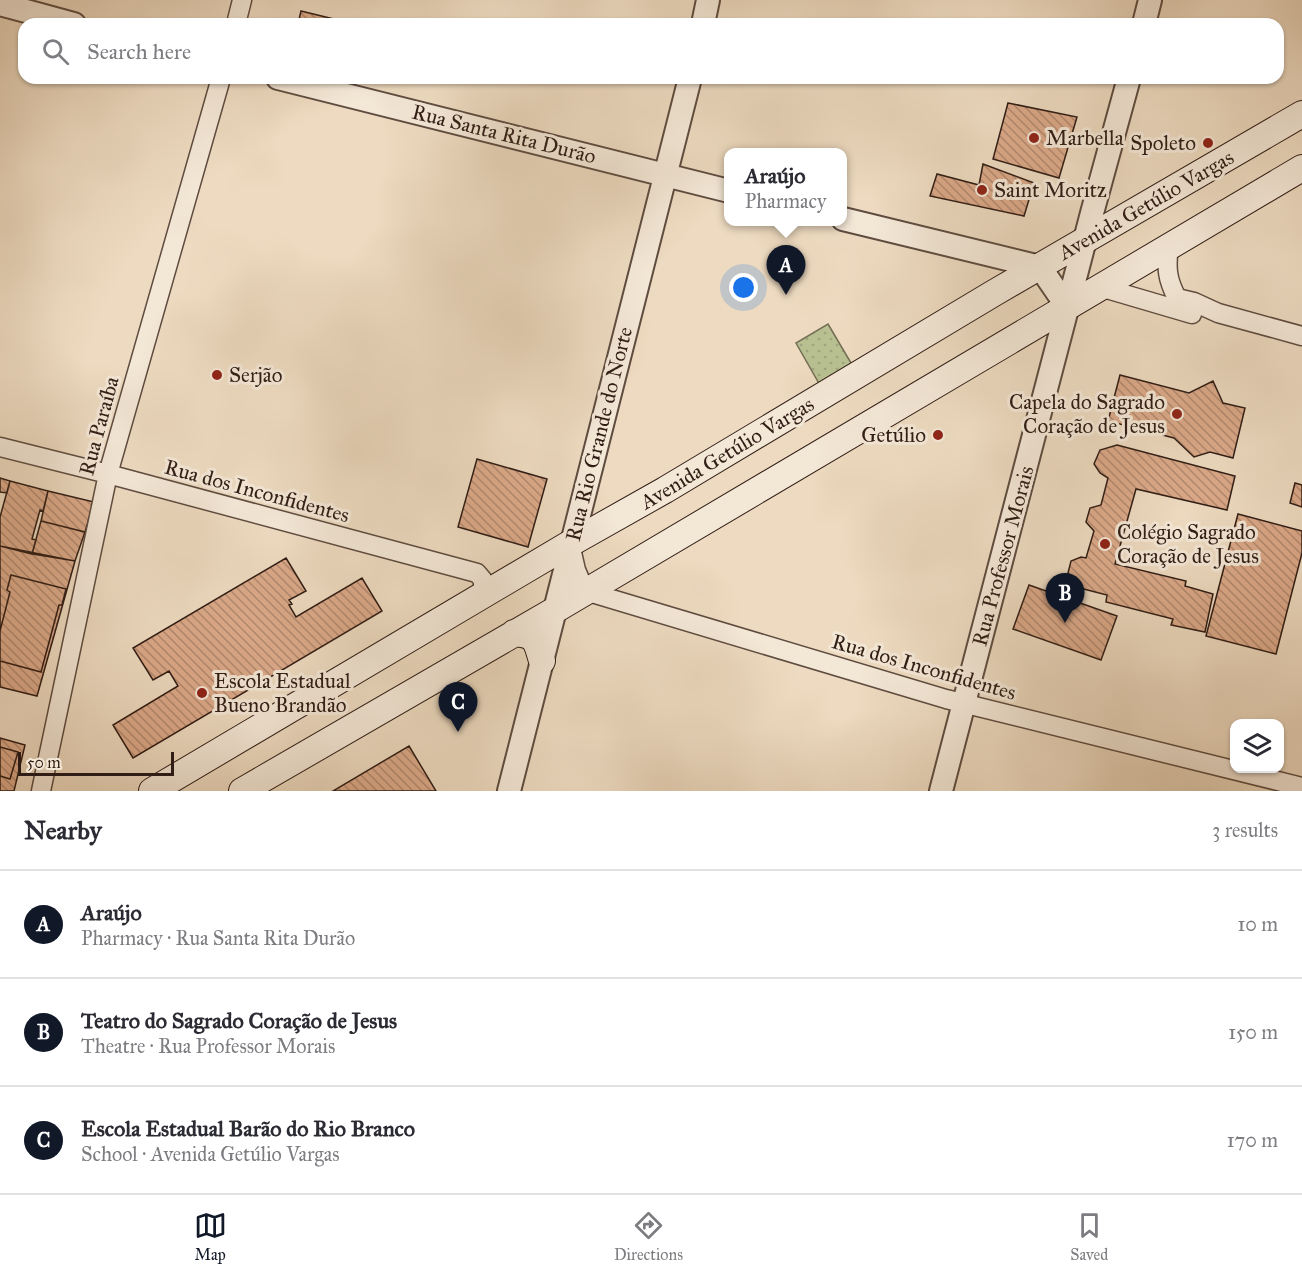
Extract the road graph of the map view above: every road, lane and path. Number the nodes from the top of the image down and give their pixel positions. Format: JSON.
{"nodes":[{"id":1,"x":242,"y":0,"type":"edge"},
{"id":2,"x":708,"y":0,"type":"edge"},
{"id":3,"x":1150,"y":0,"type":"edge"},
{"id":4,"x":0,"y":4,"type":"edge"},
{"id":5,"x":52,"y":18,"type":"edge"},
{"id":6,"x":238,"y":18,"type":"edge"},
{"id":7,"x":704,"y":18,"type":"edge"},
{"id":8,"x":1146,"y":18,"type":"edge"},
{"id":9,"x":219,"y":84,"type":"edge"},
{"id":10,"x":302,"y":84,"type":"edge"},
{"id":11,"x":688,"y":84,"type":"edge"},
{"id":12,"x":1127,"y":84,"type":"edge"},
{"id":13,"x":1302,"y":114,"type":"edge"},
{"id":14,"x":1302,"y":168,"type":"edge"},
{"id":15,"x":665,"y":175,"type":"junction"},
{"id":16,"x":724,"y":190,"type":"edge"},
{"id":17,"x":847,"y":220,"type":"edge"},
{"id":18,"x":1085,"y":240,"type":"junction"},
{"id":19,"x":1169,"y":246,"type":"junction"},
{"id":20,"x":1040,"y":267,"type":"junction"},
{"id":21,"x":1100,"y":287,"type":"junction"},
{"id":22,"x":1068,"y":308,"type":"junction"},
{"id":23,"x":1218,"y":313,"type":"junction"},
{"id":24,"x":1302,"y":336,"type":"edge"},
{"id":25,"x":0,"y":447,"type":"edge"},
{"id":26,"x":108,"y":474,"type":"junction"},
{"id":27,"x":571,"y":543,"type":"junction"},
{"id":28,"x":585,"y":591,"type":"junction"},
{"id":29,"x":483,"y":596,"type":"junction"},
{"id":30,"x":555,"y":610,"type":"junction"},
{"id":31,"x":514,"y":633,"type":"junction"},
{"id":32,"x":542,"y":661,"type":"junction"},
{"id":33,"x":964,"y":704,"type":"junction"},
{"id":34,"x":1302,"y":787,"type":"edge"},
{"id":35,"x":41,"y":791,"type":"edge"},
{"id":36,"x":152,"y":791,"type":"edge"},
{"id":37,"x":242,"y":791,"type":"edge"},
{"id":38,"x":509,"y":791,"type":"edge"},
{"id":39,"x":941,"y":791,"type":"edge"}],
"edges":[{"from":1,"to":6,"type":"street"},
{"from":2,"to":7,"type":"street"},
{"from":3,"to":8,"type":"street"},
{"from":4,"to":5,"type":"street"},
{"from":9,"to":26,"type":"street","name":"Rua Paraíba"},
{"from":10,"to":15,"type":"street","name":"Rua Santa Rita Durão"},
{"from":11,"to":15,"type":"street","name":"Rua Rio Grande do Norte"},
{"from":12,"to":18,"type":"street","name":"Rua Professor Morais"},
{"from":13,"to":18,"type":"main road","name":"Avenida Getúlio Vargas"},
{"from":14,"to":19,"type":"main road"},
{"from":15,"to":16,"type":"street","name":"Rua Santa Rita Durão"},
{"from":15,"to":27,"type":"street","name":"Rua Rio Grande do Norte"},
{"from":17,"to":20,"type":"street"},
{"from":18,"to":20,"type":"main road","name":"Avenida Getúlio Vargas"},
{"from":18,"to":22,"type":"street","name":"Rua Professor Morais"},
{"from":19,"to":21,"type":"main road"},
{"from":19,"to":23,"type":"street"},
{"from":20,"to":22,"type":"street"},
{"from":20,"to":27,"type":"main road","name":"Avenida Getúlio Vargas"},
{"from":21,"to":22,"type":"main road"},
{"from":21,"to":23,"type":"street"},
{"from":22,"to":28,"type":"main road"},
{"from":22,"to":33,"type":"street","name":"Rua Professor Morais"},
{"from":23,"to":24,"type":"street"},
{"from":25,"to":26,"type":"street","name":"Rua dos Inconfidentes"},
{"from":26,"to":29,"type":"street","name":"Rua dos Inconfidentes"},
{"from":26,"to":35,"type":"street","name":"Rua Paraíba"},
{"from":27,"to":28,"type":"street"},
{"from":27,"to":29,"type":"main road","name":"Avenida Getúlio Vargas"},
{"from":27,"to":30,"type":"street","name":"Rua Rio Grande do Norte"},
{"from":28,"to":30,"type":"main road"},
{"from":28,"to":33,"type":"street","name":"Rua dos Inconfidentes"},
{"from":29,"to":36,"type":"main road","name":"Avenida Getúlio Vargas"},
{"from":30,"to":31,"type":"main road"},
{"from":30,"to":32,"type":"street","name":"Rua Rio Grande do Norte"},
{"from":31,"to":32,"type":"main road"},
{"from":31,"to":37,"type":"main road"},
{"from":32,"to":38,"type":"street","name":"Rua Rio Grande do Norte"},
{"from":33,"to":34,"type":"street","name":"Rua dos Inconfidentes"},
{"from":33,"to":39,"type":"street","name":"Rua Professor Morais"}]}
